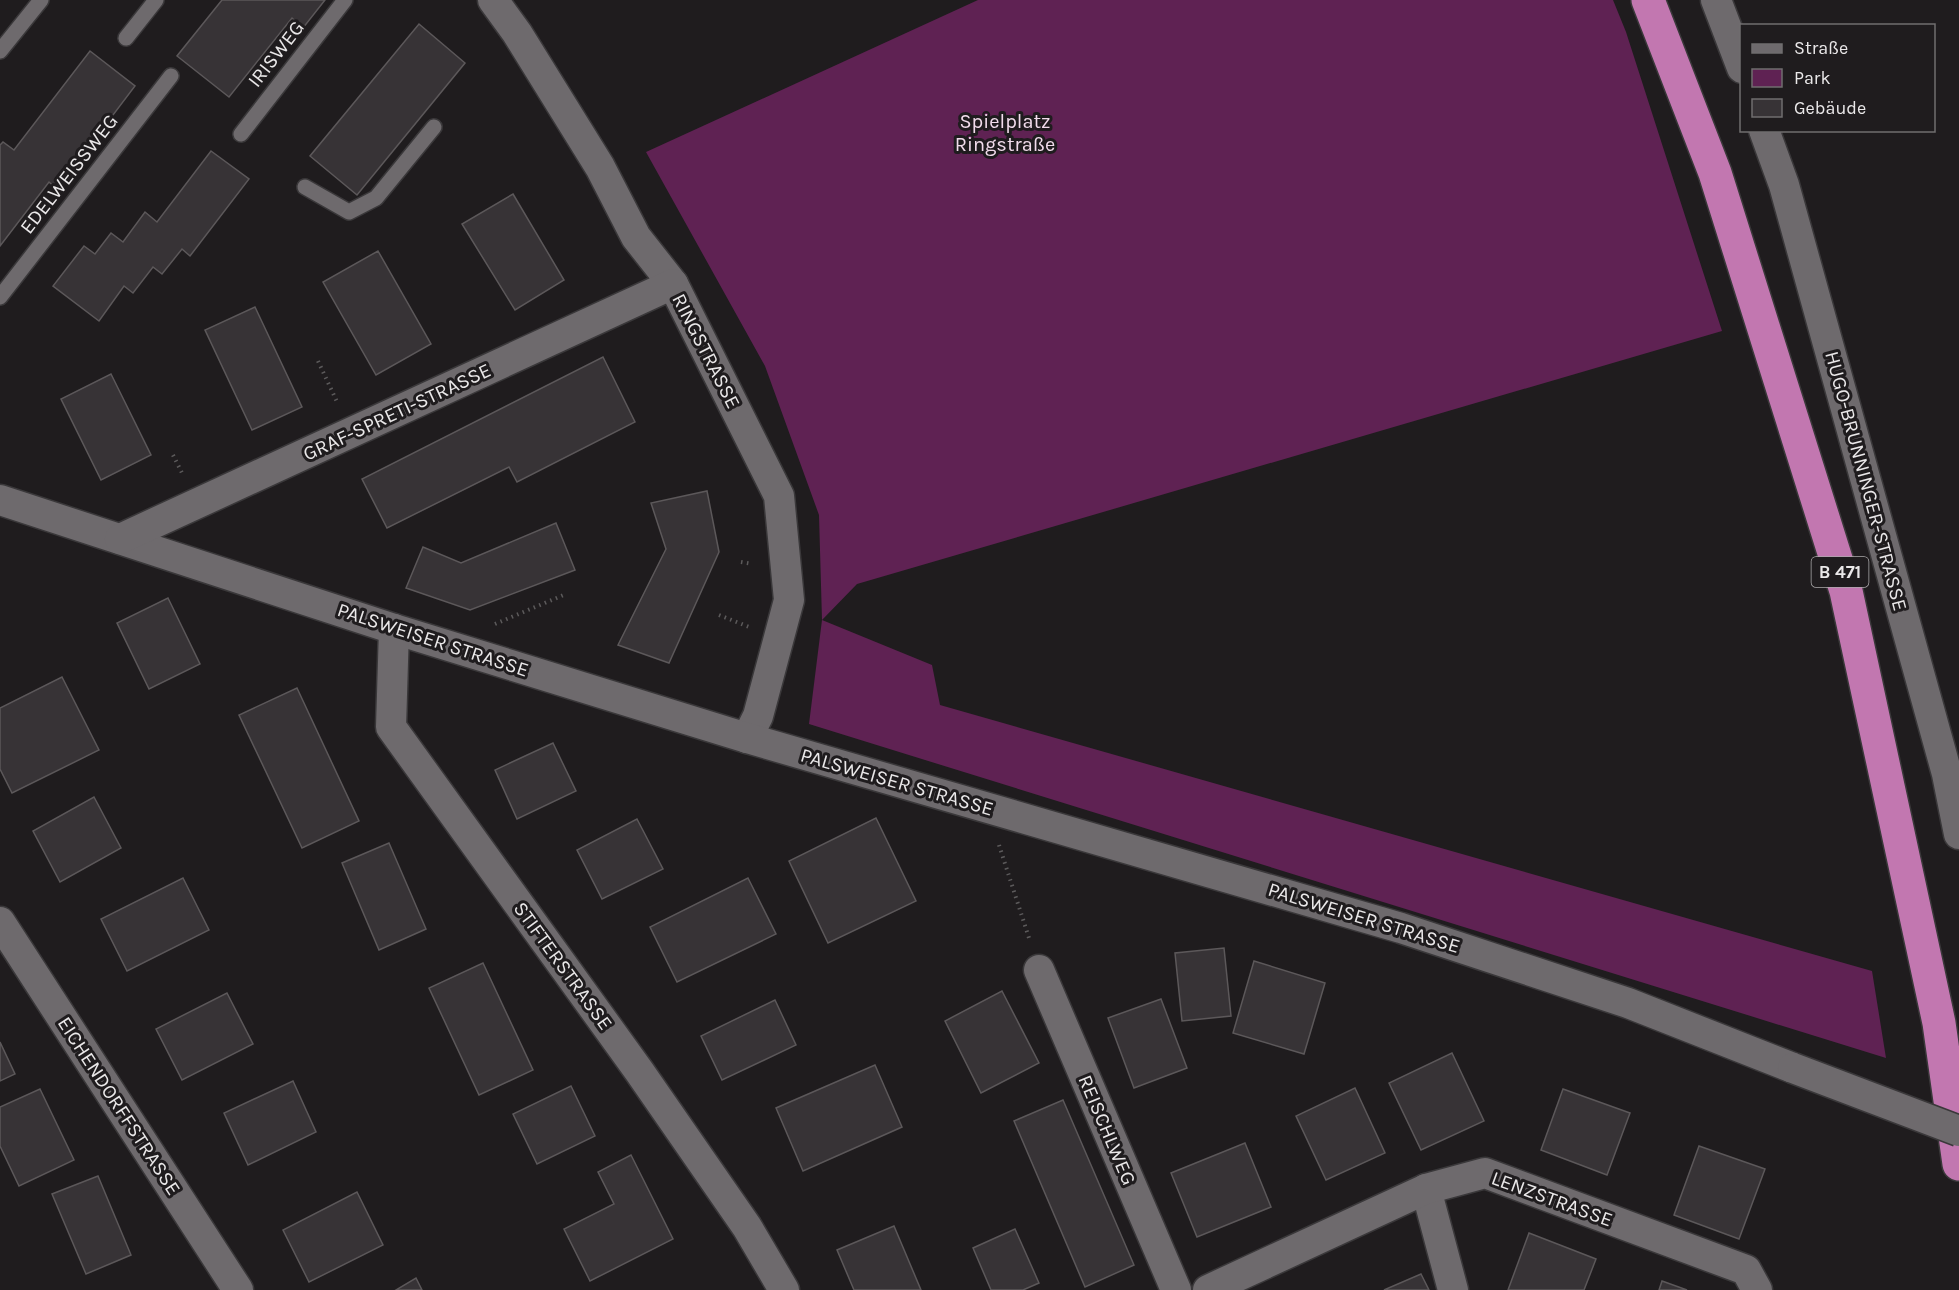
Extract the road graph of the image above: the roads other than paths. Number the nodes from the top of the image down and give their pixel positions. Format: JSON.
{"nodes":[{"id":1,"x":41,"y":0,"type":"edge"},
{"id":2,"x":156,"y":0,"type":"edge"},
{"id":3,"x":345,"y":0,"type":"edge"},
{"id":4,"x":493,"y":0,"type":"edge"},
{"id":5,"x":1648,"y":0,"type":"edge"},
{"id":6,"x":1716,"y":0,"type":"edge"},
{"id":7,"x":126,"y":38,"type":"dead end"},
{"id":8,"x":0,"y":51,"type":"edge"},
{"id":9,"x":1740,"y":63,"type":"edge"},
{"id":10,"x":171,"y":76,"type":"dead end"},
{"id":11,"x":434,"y":127,"type":"dead end"},
{"id":12,"x":1765,"y":132,"type":"edge"},
{"id":13,"x":241,"y":134,"type":"dead end"},
{"id":14,"x":305,"y":187,"type":"dead end"},
{"id":15,"x":673,"y":284,"type":"junction"},
{"id":16,"x":0,"y":297,"type":"edge"},
{"id":17,"x":0,"y":500,"type":"edge"},
{"id":18,"x":120,"y":539,"type":"junction"},
{"id":19,"x":394,"y":629,"type":"junction"},
{"id":20,"x":747,"y":738,"type":"junction"},
{"id":21,"x":1959,"y":834,"type":"edge"},
{"id":22,"x":0,"y":922,"type":"edge"},
{"id":23,"x":1039,"y":970,"type":"road end"},
{"id":24,"x":1959,"y":1131,"type":"edge"},
{"id":25,"x":1959,"y":1164,"type":"edge"},
{"id":26,"x":1426,"y":1189,"type":"junction"},
{"id":27,"x":238,"y":1290,"type":"edge"},
{"id":28,"x":784,"y":1290,"type":"edge"},
{"id":29,"x":1176,"y":1290,"type":"edge"},
{"id":30,"x":1208,"y":1290,"type":"edge"},
{"id":31,"x":1453,"y":1290,"type":"edge"},
{"id":32,"x":1757,"y":1290,"type":"edge"}],
"edges":[{"from":1,"to":8,"type":"lane"},
{"from":2,"to":7,"type":"lane"},
{"from":3,"to":13,"type":"lane","name":"IRISWEG"},
{"from":4,"to":15,"type":"street","name":"RINGSTRASSE"},
{"from":5,"to":25,"type":"highway","number":"B 471"},
{"from":6,"to":9,"type":"street"},
{"from":10,"to":16,"type":"lane","name":"EDELWEISSWEG"},
{"from":11,"to":14,"type":"lane"},
{"from":12,"to":21,"type":"street","name":"HUGO-BRUNNINGER-STRASSE"},
{"from":15,"to":18,"type":"street","name":"GRAF-SPRETI-STRASSE"},
{"from":15,"to":20,"type":"street","name":"RINGSTRASSE"},
{"from":17,"to":18,"type":"street","name":"PALSWEISER STRASSE"},
{"from":18,"to":19,"type":"street","name":"PALSWEISER STRASSE"},
{"from":19,"to":20,"type":"street","name":"PALSWEISER STRASSE"},
{"from":19,"to":28,"type":"street","name":"STIFTERSTRASSE"},
{"from":20,"to":24,"type":"street","name":"PALSWEISER STRASSE","bridge":true},
{"from":22,"to":27,"type":"street","name":"EICHENDORFFSTRASSE"},
{"from":23,"to":29,"type":"street","name":"REISCHLWEG"},
{"from":26,"to":30,"type":"street","name":"LENZSTRASSE"},
{"from":26,"to":31,"type":"street"},
{"from":26,"to":32,"type":"street","name":"LENZSTRASSE"}]}
